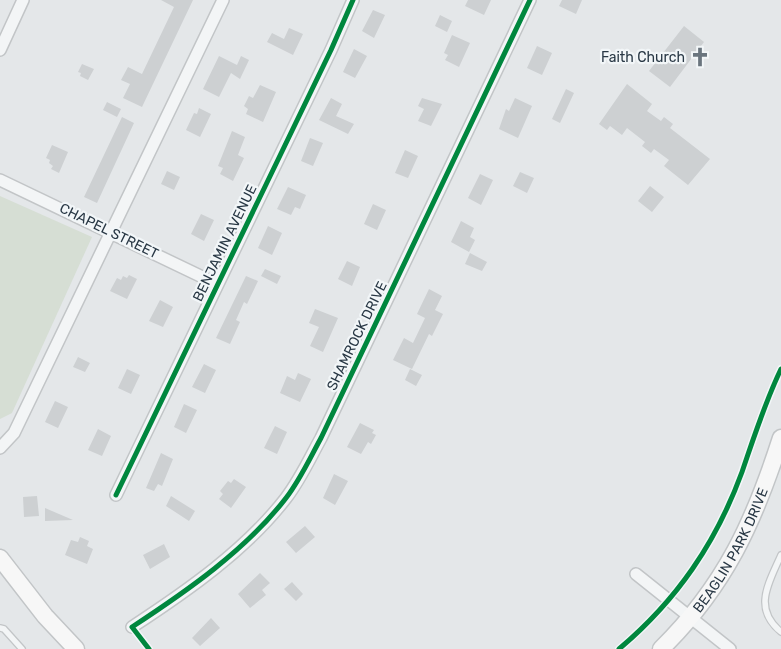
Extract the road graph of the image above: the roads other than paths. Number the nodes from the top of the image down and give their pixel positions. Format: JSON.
{"nodes":[{"id":1,"x":23,"y":0,"type":"edge"},
{"id":2,"x":223,"y":0,"type":"edge"},
{"id":3,"x":352,"y":0,"type":"edge"},
{"id":4,"x":530,"y":0,"type":"edge"},
{"id":5,"x":0,"y":50,"type":"edge"},
{"id":6,"x":0,"y":180,"type":"edge"},
{"id":7,"x":111,"y":231,"type":"junction"},
{"id":8,"x":217,"y":284,"type":"junction"},
{"id":9,"x":781,"y":438,"type":"edge"},
{"id":10,"x":0,"y":448,"type":"edge"},
{"id":11,"x":116,"y":495,"type":"dead end"},
{"id":12,"x":781,"y":555,"type":"edge"},
{"id":13,"x":0,"y":558,"type":"edge"},
{"id":14,"x":636,"y":574,"type":"dead end"},
{"id":15,"x":691,"y":617,"type":"junction"},
{"id":16,"x":132,"y":627,"type":"dead end"},
{"id":17,"x":0,"y":628,"type":"edge"},
{"id":18,"x":781,"y":632,"type":"edge"},
{"id":19,"x":22,"y":649,"type":"edge"},
{"id":20,"x":76,"y":649,"type":"edge"},
{"id":21,"x":661,"y":649,"type":"edge"},
{"id":22,"x":730,"y":649,"type":"edge"}],
"edges":[{"from":1,"to":5,"type":"street"},
{"from":2,"to":7,"type":"street"},
{"from":3,"to":8,"type":"street","name":"BENJAMIN AVENUE"},
{"from":4,"to":16,"type":"street","name":"SHAMROCK DRIVE"},
{"from":6,"to":7,"type":"street","name":"CHAPEL STREET"},
{"from":7,"to":8,"type":"street","name":"CHAPEL STREET"},
{"from":7,"to":10,"type":"street"},
{"from":8,"to":11,"type":"street","name":"BENJAMIN AVENUE"},
{"from":9,"to":15,"type":"main road","name":"BEAGLIN PARK DRIVE"},
{"from":12,"to":18,"type":"lane"},
{"from":13,"to":20,"type":"main road"},
{"from":14,"to":15,"type":"street"},
{"from":15,"to":21,"type":"main road","name":"BEAGLIN PARK DRIVE"},
{"from":15,"to":22,"type":"street"},
{"from":17,"to":19,"type":"lane"}]}
